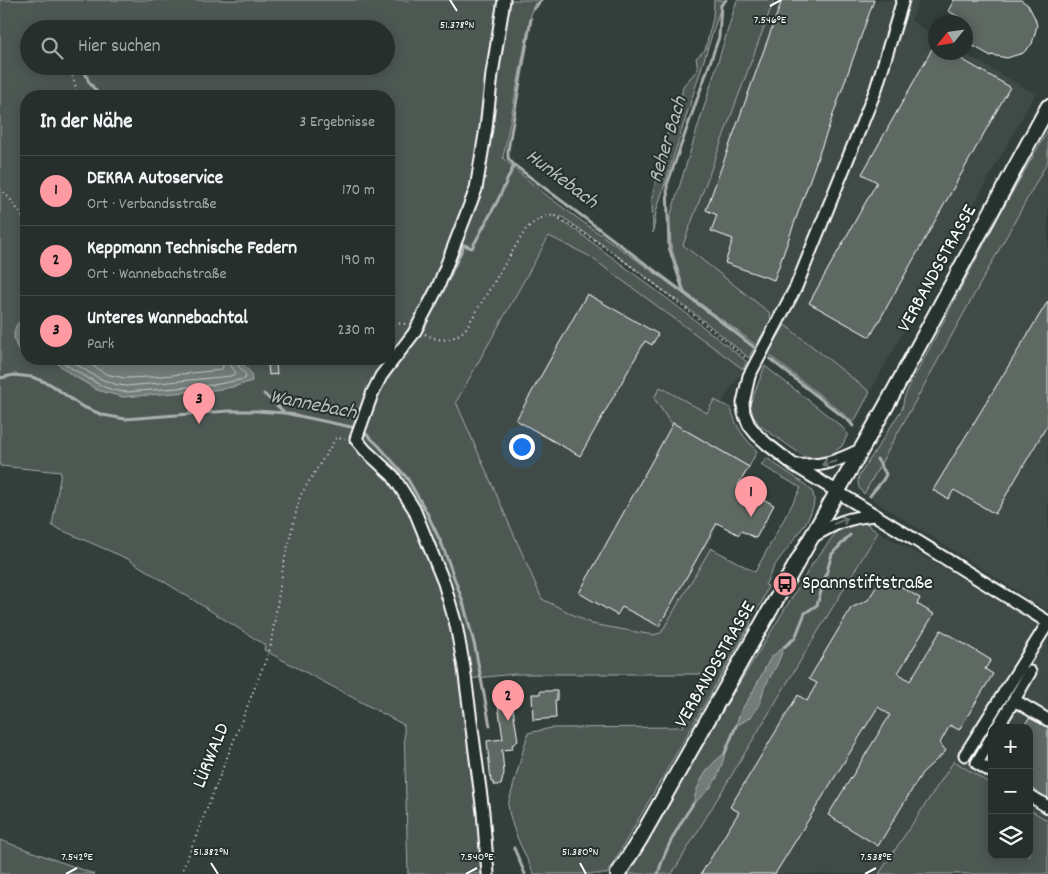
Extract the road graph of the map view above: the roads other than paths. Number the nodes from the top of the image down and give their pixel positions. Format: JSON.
{"nodes":[{"id":1,"x":504,"y":0,"type":"edge"},
{"id":2,"x":904,"y":0,"type":"edge"},
{"id":3,"x":1048,"y":107,"type":"edge"},
{"id":4,"x":395,"y":357,"type":"edge"},
{"id":5,"x":389,"y":365,"type":"edge"},
{"id":6,"x":862,"y":449,"type":"junction"},
{"id":7,"x":794,"y":465,"type":"junction"},
{"id":8,"x":838,"y":492,"type":"junction"},
{"id":9,"x":874,"y":515,"type":"junction"},
{"id":10,"x":812,"y":538,"type":"junction"},
{"id":11,"x":1048,"y":622,"type":"edge"},
{"id":12,"x":1043,"y":640,"type":"edge"},
{"id":13,"x":1030,"y":672,"type":"dead end"},
{"id":14,"x":1014,"y":700,"type":"junction"},
{"id":15,"x":1048,"y":720,"type":"edge"},
{"id":16,"x":989,"y":724,"type":"edge"},
{"id":17,"x":999,"y":724,"type":"edge"},
{"id":18,"x":988,"y":726,"type":"edge"},
{"id":19,"x":988,"y":744,"type":"edge"},
{"id":20,"x":965,"y":755,"type":"dead end"},
{"id":21,"x":988,"y":770,"type":"edge"},
{"id":22,"x":1033,"y":798,"type":"edge"},
{"id":23,"x":1048,"y":807,"type":"edge"},
{"id":24,"x":488,"y":874,"type":"edge"},
{"id":25,"x":618,"y":874,"type":"edge"}],
"edges":[{"from":1,"to":4,"type":"street"},
{"from":2,"to":7,"type":"street"},
{"from":3,"to":6,"type":"main road","name":"VERBANDSSTRASSE"},
{"from":5,"to":24,"type":"street"},
{"from":6,"to":7,"type":"street","one_way":true},
{"from":6,"to":8,"type":"main road","name":"VERBANDSSTRASSE"},
{"from":7,"to":8,"type":"street"},
{"from":8,"to":9,"type":"street"},
{"from":8,"to":10,"type":"main road","name":"VERBANDSSTRASSE"},
{"from":10,"to":9,"type":"street","one_way":true},
{"from":9,"to":11,"type":"street"},
{"from":10,"to":25,"type":"main road","name":"VERBANDSSTRASSE"},
{"from":11,"to":12,"type":"street"},
{"from":12,"to":16,"type":"street"},
{"from":13,"to":14,"type":"street"},
{"from":14,"to":15,"type":"street"},
{"from":14,"to":17,"type":"street"},
{"from":18,"to":20,"type":"street"},
{"from":19,"to":21,"type":"street"},
{"from":22,"to":23,"type":"street"}]}
